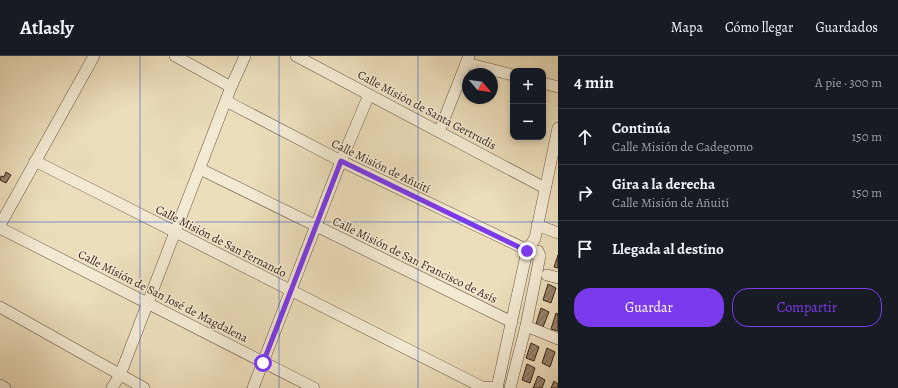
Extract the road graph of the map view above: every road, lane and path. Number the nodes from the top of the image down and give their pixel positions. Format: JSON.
{"nodes":[{"id":1,"x":94,"y":56,"type":"edge"},
{"id":2,"x":175,"y":56,"type":"edge"},
{"id":3,"x":245,"y":56,"type":"edge"},
{"id":4,"x":296,"y":56,"type":"edge"},
{"id":5,"x":467,"y":60,"type":"edge"},
{"id":6,"x":510,"y":74,"type":"edge"},
{"id":7,"x":546,"y":84,"type":"edge"},
{"id":8,"x":231,"y":87,"type":"junction"},
{"id":9,"x":558,"y":87,"type":"edge"},
{"id":10,"x":369,"y":95,"type":"junction"},
{"id":11,"x":226,"y":101,"type":"junction"},
{"id":12,"x":558,"y":128,"type":"edge"},
{"id":13,"x":439,"y":132,"type":"junction"},
{"id":14,"x":35,"y":161,"type":"junction"},
{"id":15,"x":341,"y":161,"type":"junction"},
{"id":16,"x":200,"y":169,"type":"junction"},
{"id":17,"x":545,"y":188,"type":"junction"},
{"id":18,"x":0,"y":201,"type":"edge"},
{"id":19,"x":10,"y":207,"type":"junction"},
{"id":20,"x":0,"y":226,"type":"edge"},
{"id":21,"x":537,"y":226,"type":"junction"},
{"id":22,"x":316,"y":227,"type":"junction"},
{"id":23,"x":175,"y":232,"type":"junction"},
{"id":24,"x":558,"y":233,"type":"edge"},
{"id":25,"x":535,"y":238,"type":"junction"},
{"id":26,"x":527,"y":251,"type":"junction"},
{"id":27,"x":540,"y":256,"type":"junction"},
{"id":28,"x":547,"y":275,"type":"dead end"},
{"id":29,"x":558,"y":278,"type":"edge"},
{"id":30,"x":291,"y":291,"type":"junction"},
{"id":31,"x":148,"y":303,"type":"junction"},
{"id":32,"x":0,"y":307,"type":"edge"},
{"id":33,"x":512,"y":322,"type":"junction"},
{"id":34,"x":526,"y":326,"type":"junction"},
{"id":35,"x":558,"y":339,"type":"edge"},
{"id":36,"x":263,"y":363,"type":"junction"},
{"id":37,"x":120,"y":375,"type":"junction"},
{"id":38,"x":0,"y":385,"type":"edge"},
{"id":39,"x":5,"y":388,"type":"edge"},
{"id":40,"x":112,"y":388,"type":"edge"},
{"id":41,"x":144,"y":388,"type":"edge"},
{"id":42,"x":253,"y":388,"type":"edge"},
{"id":43,"x":314,"y":388,"type":"edge"},
{"id":44,"x":482,"y":388,"type":"edge"},
{"id":45,"x":497,"y":388,"type":"edge"},
{"id":46,"x":510,"y":388,"type":"edge"}],
"edges":[{"from":1,"to":14,"type":"street"},
{"from":2,"to":8,"type":"street"},
{"from":3,"to":8,"type":"street"},
{"from":4,"to":10,"type":"street","name":"Calle Misión de Santa Gertrudis"},
{"from":5,"to":6,"type":"street"},
{"from":5,"to":13,"type":"street"},
{"from":7,"to":9,"type":"street"},
{"from":8,"to":11,"type":"street"},
{"from":10,"to":13,"type":"street","name":"Calle Misión de Santa Gertrudis"},
{"from":10,"to":15,"type":"street"},
{"from":11,"to":15,"type":"street","name":"Calle Misión de Añuití"},
{"from":11,"to":16,"type":"street"},
{"from":12,"to":17,"type":"street"},
{"from":13,"to":17,"type":"street","name":"Calle Misión de Santa Gertrudis"},
{"from":14,"to":19,"type":"street"},
{"from":14,"to":23,"type":"street","name":"Calle Misión de San Fernando"},
{"from":15,"to":22,"type":"street"},
{"from":15,"to":26,"type":"street","name":"Calle Misión de Añuití"},
{"from":16,"to":22,"type":"street","name":"Calle Misión de San Francisco de Asís"},
{"from":16,"to":23,"type":"street"},
{"from":17,"to":21,"type":"street"},
{"from":18,"to":19,"type":"street"},
{"from":19,"to":20,"type":"street"},
{"from":20,"to":31,"type":"street","name":"Calle Misión de San José de Magdalena"},
{"from":21,"to":24,"type":"street"},
{"from":21,"to":25,"type":"street"},
{"from":22,"to":30,"type":"street"},
{"from":22,"to":33,"type":"street","name":"Calle Misión de San Francisco de Asís"},
{"from":23,"to":30,"type":"street","name":"Calle Misión de San Fernando"},
{"from":23,"to":31,"type":"street"},
{"from":25,"to":26,"type":"street"},
{"from":25,"to":27,"type":"street"},
{"from":26,"to":27,"type":"street","name":"Calle Misión de Añuití"},
{"from":26,"to":33,"type":"street"},
{"from":27,"to":34,"type":"street"},
{"from":28,"to":29,"type":"street"},
{"from":30,"to":36,"type":"street"},
{"from":30,"to":44,"type":"street","name":"Calle Misión de San Fernando"},
{"from":31,"to":36,"type":"street","name":"Calle Misión de San José de Magdalena"},
{"from":31,"to":37,"type":"street"},
{"from":32,"to":37,"type":"street"},
{"from":33,"to":45,"type":"street"},
{"from":34,"to":35,"type":"street"},
{"from":34,"to":46,"type":"street"},
{"from":36,"to":42,"type":"street"},
{"from":36,"to":43,"type":"street","name":"Calle Misión de San José de Magdalena"},
{"from":37,"to":40,"type":"street"},
{"from":37,"to":41,"type":"street"},
{"from":38,"to":39,"type":"street"},
{"from":44,"to":45,"type":"street","name":"Calle Misión de San Fernando"}]}
